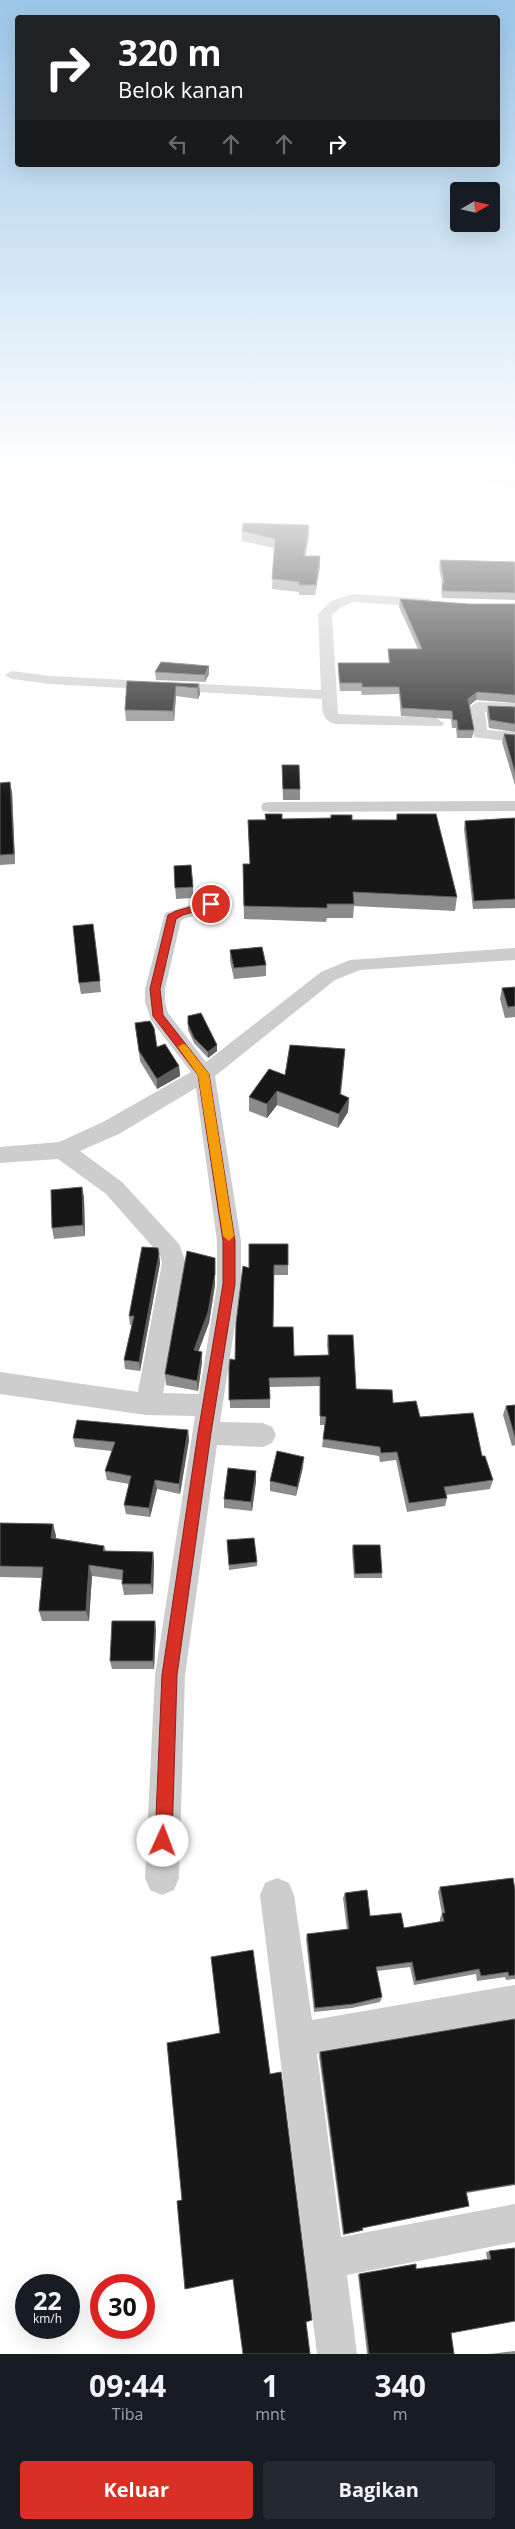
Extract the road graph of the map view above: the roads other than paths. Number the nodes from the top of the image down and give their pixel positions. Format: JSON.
{"nodes":[{"id":1,"x":443,"y":604,"type":"edge"},
{"id":2,"x":12,"y":674,"type":"dead end"},
{"id":3,"x":330,"y":695,"type":"junction"},
{"id":4,"x":515,"y":708,"type":"edge"},
{"id":5,"x":436,"y":723,"type":"dead end"},
{"id":6,"x":515,"y":737,"type":"edge"},
{"id":7,"x":515,"y":806,"type":"edge"},
{"id":8,"x":269,"y":807,"type":"dead end"},
{"id":9,"x":211,"y":904,"type":"dead end"},
{"id":10,"x":515,"y":954,"type":"edge"},
{"id":11,"x":204,"y":1074,"type":"junction"},
{"id":12,"x":62,"y":1150,"type":"junction"},
{"id":13,"x":2,"y":1161,"type":"edge"},
{"id":14,"x":0,"y":1383,"type":"edge"},
{"id":15,"x":146,"y":1404,"type":"junction"},
{"id":16,"x":209,"y":1405,"type":"junction"},
{"id":17,"x":204,"y":1433,"type":"junction"},
{"id":18,"x":263,"y":1435,"type":"dead end"},
{"id":19,"x":162,"y":1878,"type":"dead end"},
{"id":20,"x":277,"y":1895,"type":"dead end"},
{"id":21,"x":515,"y":2003,"type":"edge"},
{"id":22,"x":297,"y":2040,"type":"junction"},
{"id":23,"x":515,"y":2223,"type":"edge"},
{"id":24,"x":324,"y":2260,"type":"junction"},
{"id":25,"x":337,"y":2354,"type":"edge"}],
"edges":[{"from":1,"to":3,"type":"street"},
{"from":2,"to":3,"type":"street"},
{"from":3,"to":5,"type":"street"},
{"from":4,"to":6,"type":"street"},
{"from":7,"to":8,"type":"street"},
{"from":9,"to":11,"type":"street"},
{"from":10,"to":11,"type":"street"},
{"from":11,"to":12,"type":"street"},
{"from":11,"to":16,"type":"street"},
{"from":12,"to":13,"type":"street"},
{"from":12,"to":15,"type":"street"},
{"from":14,"to":15,"type":"street"},
{"from":15,"to":16,"type":"street"},
{"from":16,"to":17,"type":"street"},
{"from":17,"to":18,"type":"street"},
{"from":17,"to":19,"type":"street"},
{"from":20,"to":22,"type":"street"},
{"from":21,"to":22,"type":"street"},
{"from":22,"to":24,"type":"street"},
{"from":23,"to":24,"type":"street"},
{"from":24,"to":25,"type":"street"}]}
